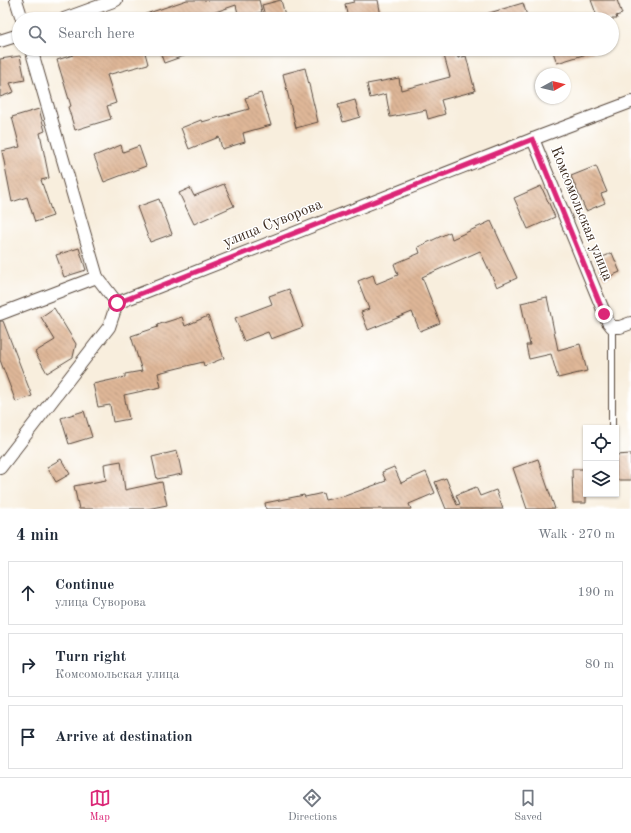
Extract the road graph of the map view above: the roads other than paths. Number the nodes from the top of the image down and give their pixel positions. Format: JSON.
{"nodes":[{"id":1,"x":16,"y":0,"type":"edge"},
{"id":2,"x":116,"y":0,"type":"edge"},
{"id":3,"x":20,"y":12,"type":"edge"},
{"id":4,"x":83,"y":12,"type":"edge"},
{"id":5,"x":12,"y":37,"type":"edge"},
{"id":6,"x":0,"y":41,"type":"edge"},
{"id":7,"x":33,"y":56,"type":"edge"},
{"id":8,"x":631,"y":102,"type":"edge"},
{"id":9,"x":533,"y":139,"type":"junction"},
{"id":10,"x":97,"y":277,"type":"junction"},
{"id":11,"x":117,"y":303,"type":"junction"},
{"id":12,"x":0,"y":314,"type":"edge"},
{"id":13,"x":631,"y":323,"type":"edge"},
{"id":14,"x":612,"y":327,"type":"junction"},
{"id":15,"x":612,"y":425,"type":"edge"},
{"id":16,"x":0,"y":468,"type":"edge"}],
"edges":[{"from":1,"to":3,"type":"street"},
{"from":2,"to":4,"type":"street"},
{"from":5,"to":6,"type":"street"},
{"from":7,"to":10,"type":"street"},
{"from":8,"to":9,"type":"street","name":"улица Суворова"},
{"from":9,"to":11,"type":"street","name":"улица Суворова"},
{"from":9,"to":14,"type":"street","name":"Комсомольская улица"},
{"from":10,"to":11,"type":"street"},
{"from":10,"to":12,"type":"street"},
{"from":11,"to":16,"type":"street"},
{"from":13,"to":14,"type":"street"},
{"from":14,"to":15,"type":"lane"}]}
